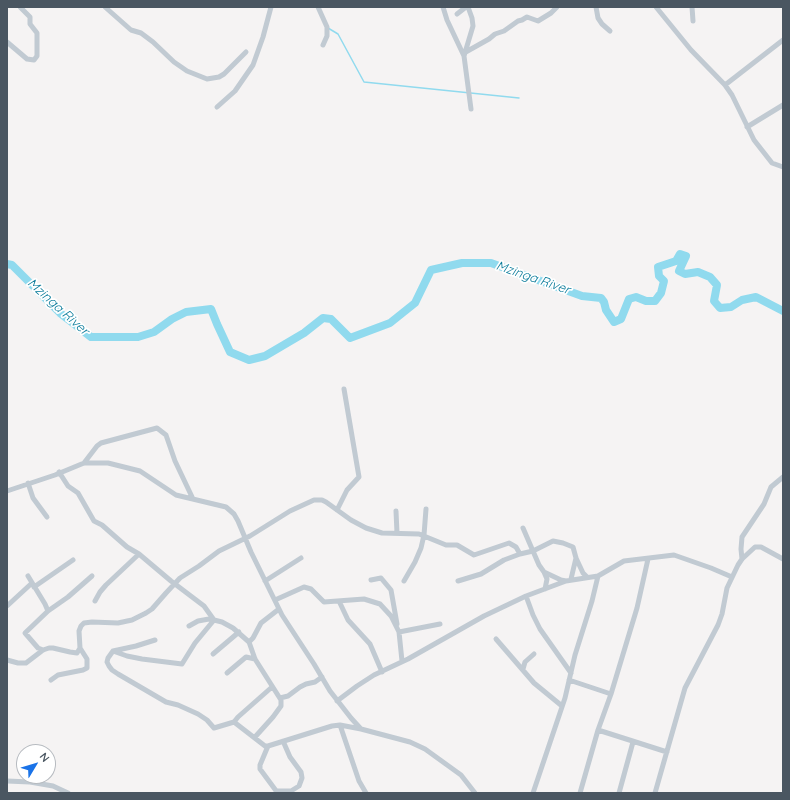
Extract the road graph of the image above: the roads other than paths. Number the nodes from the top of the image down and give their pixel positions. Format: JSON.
{"nodes":[{"id":1,"x":20,"y":7,"type":"edge"},
{"id":2,"x":105,"y":7,"type":"edge"},
{"id":3,"x":271,"y":7,"type":"edge"},
{"id":4,"x":318,"y":7,"type":"edge"},
{"id":5,"x":443,"y":7,"type":"edge"},
{"id":6,"x":467,"y":7,"type":"edge"},
{"id":7,"x":557,"y":7,"type":"edge"},
{"id":8,"x":596,"y":7,"type":"edge"},
{"id":9,"x":656,"y":7,"type":"edge"},
{"id":10,"x":692,"y":7,"type":"edge"},
{"id":11,"x":457,"y":14,"type":"dead end"},
{"id":12,"x":693,"y":21,"type":"dead end"},
{"id":13,"x":610,"y":31,"type":"dead end"},
{"id":14,"x":783,"y":40,"type":"edge"},
{"id":15,"x":7,"y":42,"type":"edge"},
{"id":16,"x":323,"y":45,"type":"dead end"},
{"id":17,"x":246,"y":52,"type":"dead end"},
{"id":18,"x":464,"y":54,"type":"junction"},
{"id":19,"x":725,"y":85,"type":"junction"},
{"id":20,"x":783,"y":105,"type":"edge"},
{"id":21,"x":217,"y":106,"type":"dead end"},
{"id":22,"x":471,"y":109,"type":"dead end"},
{"id":23,"x":747,"y":127,"type":"junction"},
{"id":24,"x":783,"y":167,"type":"edge"},
{"id":25,"x":344,"y":389,"type":"dead end"},
{"id":26,"x":84,"y":463,"type":"junction"},
{"id":27,"x":60,"y":472,"type":"junction"},
{"id":28,"x":783,"y":477,"type":"edge"},
{"id":29,"x":28,"y":483,"type":"junction"},
{"id":30,"x":7,"y":490,"type":"edge"},
{"id":31,"x":193,"y":499,"type":"junction"},
{"id":32,"x":426,"y":509,"type":"dead end"},
{"id":33,"x":337,"y":510,"type":"junction"},
{"id":34,"x":396,"y":511,"type":"dead end"},
{"id":35,"x":47,"y":517,"type":"dead end"},
{"id":36,"x":523,"y":528,"type":"dead end"},
{"id":37,"x":397,"y":534,"type":"junction"},
{"id":38,"x":424,"y":535,"type":"junction"},
{"id":39,"x":245,"y":539,"type":"junction"},
{"id":40,"x":533,"y":551,"type":"junction"},
{"id":41,"x":140,"y":554,"type":"junction"},
{"id":42,"x":520,"y":554,"type":"junction"},
{"id":43,"x":301,"y":558,"type":"dead end"},
{"id":44,"x":576,"y":558,"type":"junction"},
{"id":45,"x":648,"y":559,"type":"junction"},
{"id":46,"x":742,"y":559,"type":"junction"},
{"id":47,"x":783,"y":559,"type":"edge"},
{"id":48,"x":73,"y":560,"type":"dead end"},
{"id":49,"x":544,"y":572,"type":"junction"},
{"id":50,"x":573,"y":572,"type":"junction"},
{"id":51,"x":28,"y":576,"type":"dead end"},
{"id":52,"x":92,"y":576,"type":"dead end"},
{"id":53,"x":598,"y":576,"type":"junction"},
{"id":54,"x":587,"y":577,"type":"junction"},
{"id":55,"x":732,"y":577,"type":"junction"},
{"id":56,"x":371,"y":580,"type":"dead end"},
{"id":57,"x":404,"y":580,"type":"dead end"},
{"id":58,"x":566,"y":580,"type":"junction"},
{"id":59,"x":264,"y":581,"type":"junction"},
{"id":60,"x":458,"y":581,"type":"dead end"},
{"id":61,"x":174,"y":584,"type":"junction"},
{"id":62,"x":33,"y":585,"type":"junction"},
{"id":63,"x":545,"y":589,"type":"junction"},
{"id":64,"x":526,"y":596,"type":"junction"},
{"id":65,"x":275,"y":600,"type":"junction"},
{"id":66,"x":95,"y":601,"type":"dead end"},
{"id":67,"x":339,"y":601,"type":"junction"},
{"id":68,"x":7,"y":606,"type":"edge"},
{"id":69,"x":279,"y":609,"type":"junction"},
{"id":70,"x":48,"y":611,"type":"junction"},
{"id":71,"x":214,"y":620,"type":"junction"},
{"id":72,"x":440,"y":624,"type":"dead end"},
{"id":73,"x":189,"y":626,"type":"dead end"},
{"id":74,"x":398,"y":630,"type":"junction"},
{"id":75,"x":239,"y":632,"type":"junction"},
{"id":76,"x":496,"y":639,"type":"dead end"},
{"id":77,"x":155,"y":640,"type":"dead end"},
{"id":78,"x":249,"y":642,"type":"junction"},
{"id":79,"x":80,"y":648,"type":"junction"},
{"id":80,"x":43,"y":650,"type":"junction"},
{"id":81,"x":113,"y":651,"type":"junction"},
{"id":82,"x":213,"y":654,"type":"dead end"},
{"id":83,"x":534,"y":654,"type":"dead end"},
{"id":84,"x":255,"y":659,"type":"junction"},
{"id":85,"x":7,"y":660,"type":"edge"},
{"id":86,"x":402,"y":661,"type":"junction"},
{"id":87,"x":523,"y":669,"type":"junction"},
{"id":88,"x":382,"y":672,"type":"junction"},
{"id":89,"x":227,"y":673,"type":"dead end"},
{"id":90,"x":571,"y":673,"type":"junction"},
{"id":91,"x":322,"y":677,"type":"junction"},
{"id":92,"x":51,"y":680,"type":"dead end"},
{"id":93,"x":569,"y":680,"type":"junction"},
{"id":94,"x":272,"y":687,"type":"junction"},
{"id":95,"x":611,"y":694,"type":"junction"},
{"id":96,"x":280,"y":698,"type":"junction"},
{"id":97,"x":337,"y":701,"type":"junction"},
{"id":98,"x":562,"y":706,"type":"junction"},
{"id":99,"x":234,"y":722,"type":"junction"},
{"id":100,"x":340,"y":725,"type":"junction"},
{"id":101,"x":361,"y":728,"type":"junction"},
{"id":102,"x":598,"y":730,"type":"junction"},
{"id":103,"x":255,"y":737,"type":"junction"},
{"id":104,"x":283,"y":741,"type":"junction"},
{"id":105,"x":633,"y":742,"type":"junction"},
{"id":106,"x":268,"y":746,"type":"junction"},
{"id":107,"x":666,"y":752,"type":"junction"},
{"id":108,"x":7,"y":781,"type":"edge"},
{"id":109,"x":276,"y":792,"type":"edge"},
{"id":110,"x":68,"y":793,"type":"edge"},
{"id":111,"x":366,"y":793,"type":"edge"},
{"id":112,"x":475,"y":793,"type":"edge"},
{"id":113,"x":533,"y":793,"type":"edge"},
{"id":114,"x":580,"y":793,"type":"edge"},
{"id":115,"x":619,"y":793,"type":"edge"},
{"id":116,"x":655,"y":793,"type":"edge"}],
"edges":[{"from":1,"to":15,"type":"street"},
{"from":2,"to":17,"type":"street"},
{"from":3,"to":21,"type":"street"},
{"from":4,"to":16,"type":"street"},
{"from":5,"to":18,"type":"street"},
{"from":6,"to":11,"type":"street"},
{"from":6,"to":18,"type":"street"},
{"from":7,"to":18,"type":"street"},
{"from":8,"to":13,"type":"street"},
{"from":9,"to":19,"type":"street"},
{"from":10,"to":12,"type":"street"},
{"from":14,"to":19,"type":"street"},
{"from":18,"to":22,"type":"street"},
{"from":19,"to":23,"type":"street"},
{"from":20,"to":23,"type":"street"},
{"from":23,"to":24,"type":"street"},
{"from":25,"to":33,"type":"street"},
{"from":26,"to":27,"type":"street"},
{"from":26,"to":31,"type":"street"},
{"from":26,"to":31,"type":"street"},
{"from":27,"to":29,"type":"street"},
{"from":27,"to":41,"type":"street"},
{"from":28,"to":46,"type":"street"},
{"from":29,"to":30,"type":"street"},
{"from":29,"to":35,"type":"street"},
{"from":31,"to":39,"type":"street"},
{"from":32,"to":38,"type":"street"},
{"from":33,"to":37,"type":"street"},
{"from":33,"to":39,"type":"street"},
{"from":34,"to":37,"type":"street"},
{"from":36,"to":40,"type":"street"},
{"from":37,"to":38,"type":"street"},
{"from":38,"to":42,"type":"street"},
{"from":38,"to":57,"type":"street"},
{"from":39,"to":59,"type":"street"},
{"from":39,"to":61,"type":"street"},
{"from":40,"to":42,"type":"street"},
{"from":40,"to":44,"type":"street"},
{"from":40,"to":49,"type":"street"},
{"from":41,"to":61,"type":"street"},
{"from":41,"to":66,"type":"street"},
{"from":42,"to":60,"type":"street"},
{"from":43,"to":59,"type":"street"},
{"from":44,"to":50,"type":"street"},
{"from":44,"to":54,"type":"street"},
{"from":45,"to":53,"type":"street"},
{"from":45,"to":55,"type":"street"},
{"from":45,"to":95,"type":"street"},
{"from":46,"to":47,"type":"street"},
{"from":46,"to":55,"type":"street"},
{"from":48,"to":62,"type":"street"},
{"from":49,"to":58,"type":"street"},
{"from":49,"to":63,"type":"street"},
{"from":50,"to":58,"type":"street"},
{"from":50,"to":58,"type":"street"},
{"from":51,"to":62,"type":"street"},
{"from":52,"to":70,"type":"street"},
{"from":53,"to":54,"type":"street"},
{"from":53,"to":90,"type":"street"},
{"from":54,"to":58,"type":"street"},
{"from":55,"to":107,"type":"street"},
{"from":56,"to":74,"type":"street"},
{"from":58,"to":63,"type":"street"},
{"from":59,"to":65,"type":"street"},
{"from":61,"to":71,"type":"street"},
{"from":61,"to":79,"type":"street"},
{"from":62,"to":68,"type":"street"},
{"from":62,"to":70,"type":"street"},
{"from":63,"to":64,"type":"street"},
{"from":64,"to":86,"type":"street"},
{"from":64,"to":90,"type":"street"},
{"from":65,"to":67,"type":"street"},
{"from":65,"to":69,"type":"street"},
{"from":67,"to":74,"type":"street"},
{"from":67,"to":88,"type":"street"},
{"from":69,"to":78,"type":"street"},
{"from":69,"to":91,"type":"street"},
{"from":70,"to":80,"type":"street"},
{"from":71,"to":73,"type":"street"},
{"from":71,"to":75,"type":"street"},
{"from":71,"to":81,"type":"street"},
{"from":72,"to":74,"type":"street"},
{"from":74,"to":86,"type":"street"},
{"from":75,"to":78,"type":"street"},
{"from":75,"to":82,"type":"street"},
{"from":76,"to":87,"type":"street"},
{"from":77,"to":81,"type":"street"},
{"from":78,"to":84,"type":"street"},
{"from":79,"to":80,"type":"street"},
{"from":79,"to":92,"type":"street"},
{"from":80,"to":85,"type":"street"},
{"from":81,"to":99,"type":"street"},
{"from":83,"to":87,"type":"street"},
{"from":84,"to":89,"type":"street"},
{"from":84,"to":94,"type":"street"},
{"from":86,"to":88,"type":"street"},
{"from":87,"to":98,"type":"street"},
{"from":88,"to":97,"type":"street"},
{"from":90,"to":93,"type":"street"},
{"from":91,"to":96,"type":"street"},
{"from":91,"to":97,"type":"street"},
{"from":93,"to":95,"type":"street"},
{"from":93,"to":98,"type":"street"},
{"from":94,"to":96,"type":"street"},
{"from":94,"to":99,"type":"street"},
{"from":95,"to":102,"type":"street"},
{"from":96,"to":103,"type":"street"},
{"from":97,"to":101,"type":"street"},
{"from":98,"to":113,"type":"street"},
{"from":99,"to":103,"type":"street"},
{"from":100,"to":101,"type":"street"},
{"from":100,"to":104,"type":"street"},
{"from":100,"to":111,"type":"street"},
{"from":101,"to":112,"type":"street"},
{"from":102,"to":105,"type":"street"},
{"from":102,"to":114,"type":"street"},
{"from":103,"to":106,"type":"street"},
{"from":104,"to":106,"type":"street"},
{"from":104,"to":109,"type":"street"},
{"from":105,"to":107,"type":"street"},
{"from":105,"to":115,"type":"street"},
{"from":106,"to":109,"type":"street"},
{"from":107,"to":116,"type":"street"},
{"from":108,"to":110,"type":"street"}]}
